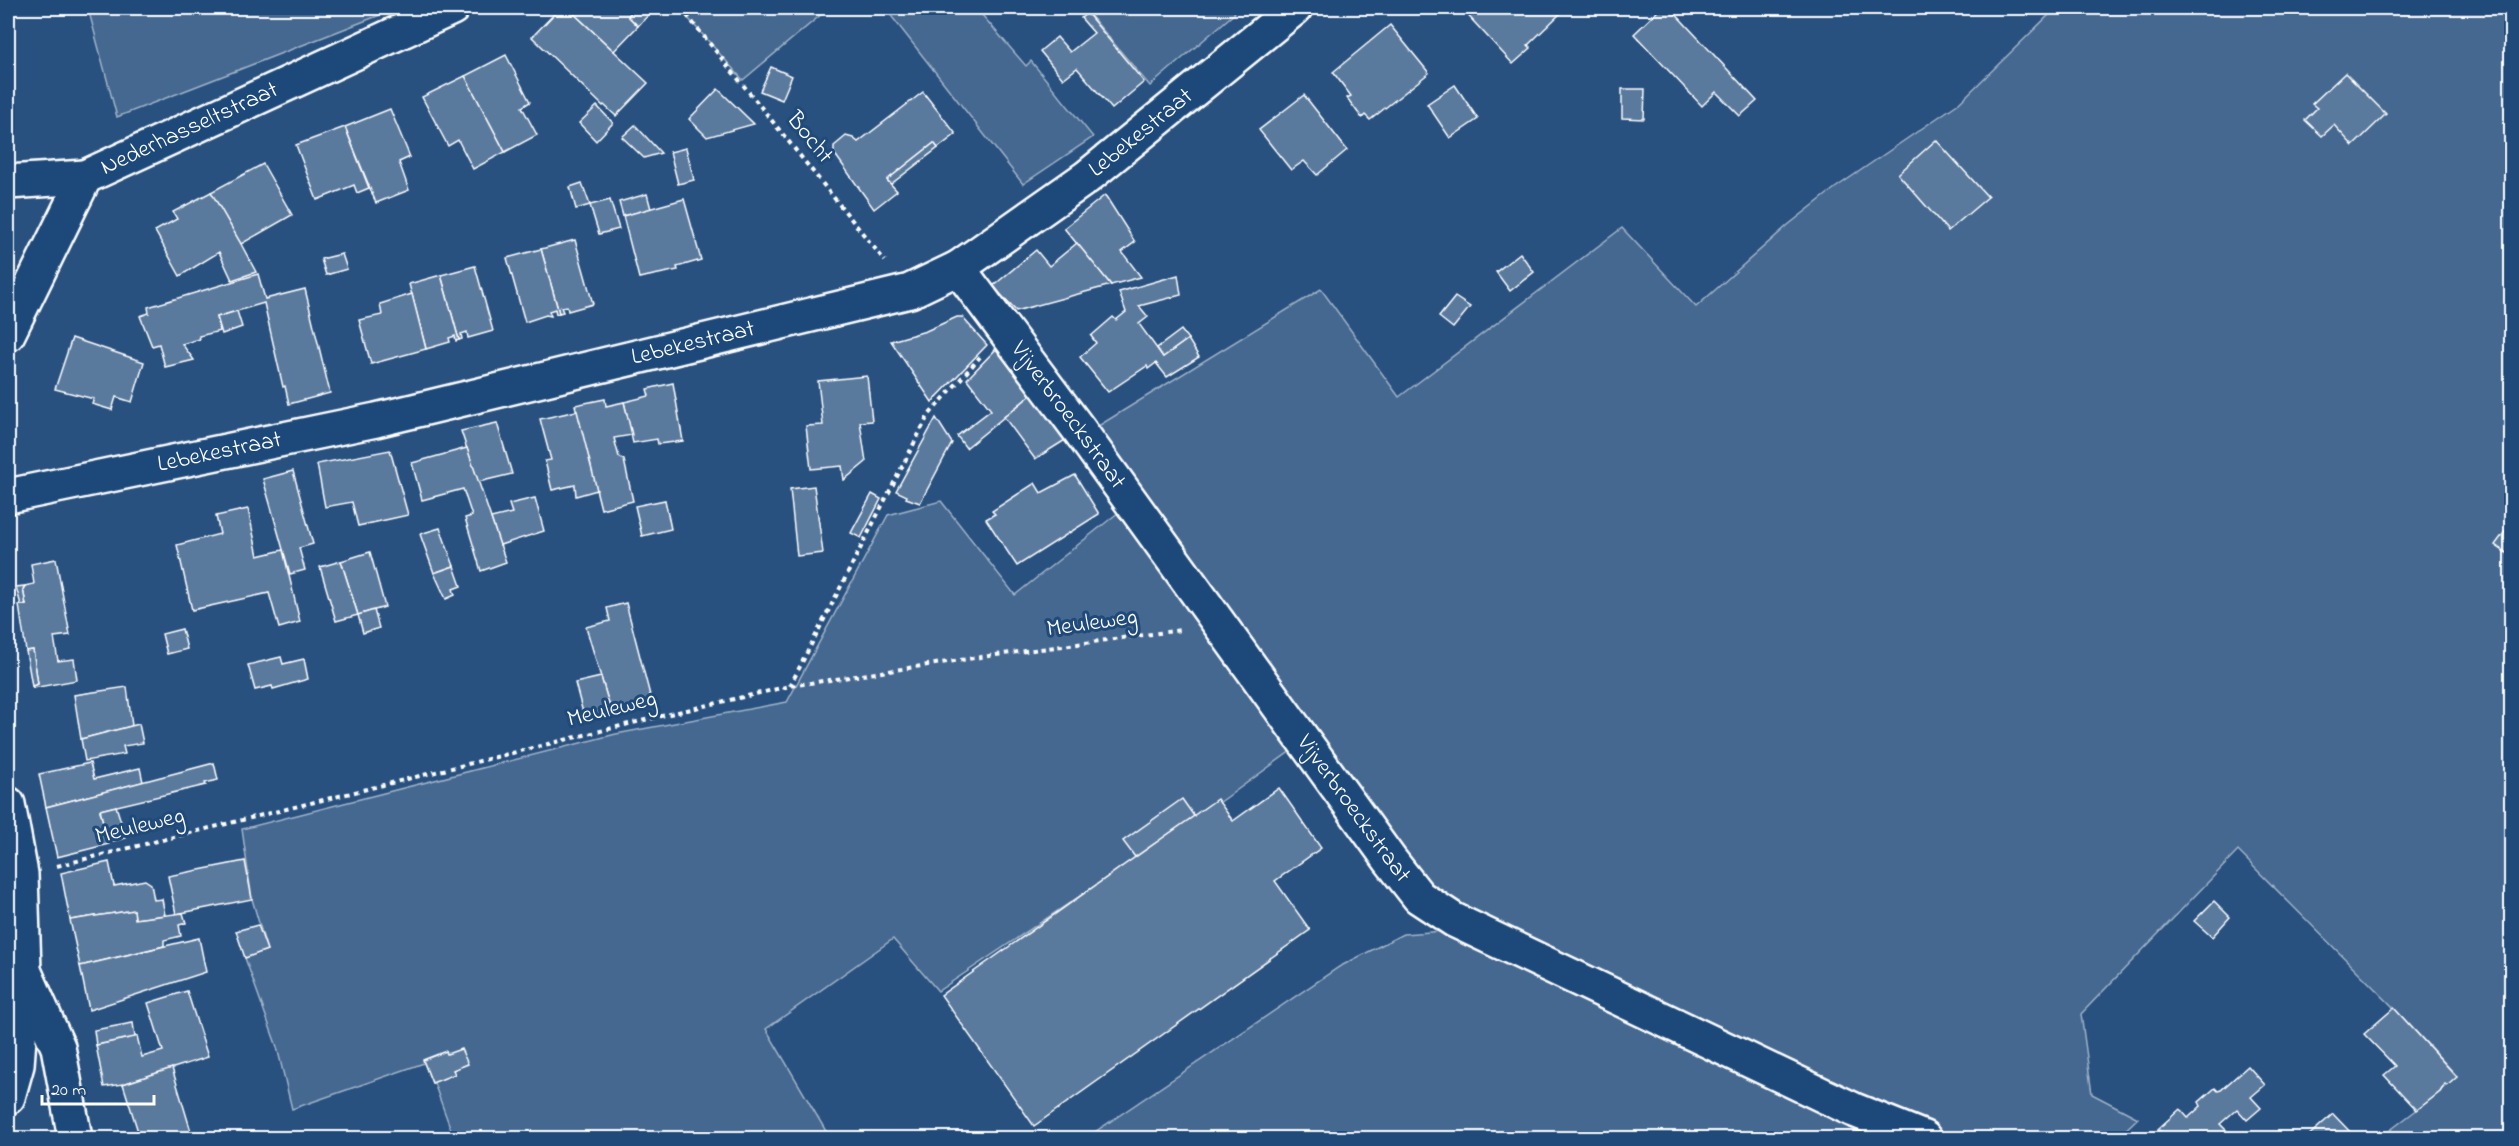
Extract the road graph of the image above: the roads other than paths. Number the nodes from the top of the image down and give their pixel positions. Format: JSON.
{"nodes":[{"id":1,"x":452,"y":8,"type":"edge"},
{"id":2,"x":1295,"y":8,"type":"edge"},
{"id":3,"x":85,"y":177,"type":"junction"},
{"id":4,"x":8,"y":182,"type":"edge"},
{"id":5,"x":958,"y":268,"type":"junction"},
{"id":6,"x":8,"y":334,"type":"edge"},
{"id":7,"x":8,"y":496,"type":"edge"},
{"id":8,"x":8,"y":804,"type":"edge"},
{"id":9,"x":24,"y":971,"type":"junction"},
{"id":10,"x":8,"y":1097,"type":"edge"},
{"id":11,"x":75,"y":1138,"type":"edge"},
{"id":12,"x":1924,"y":1138,"type":"edge"}],
"edges":[{"from":1,"to":3,"type":"street","name":"Nederhasseltstraat"},
{"from":2,"to":5,"type":"street","name":"Lebekestraat"},
{"from":3,"to":4,"type":"street"},
{"from":3,"to":6,"type":"street","name":"Nederhasseltstraat"},
{"from":5,"to":7,"type":"street","name":"Lebekestraat"},
{"from":5,"to":12,"type":"street","name":"Vijverbroeckstraat"},
{"from":8,"to":9,"type":"street"},
{"from":9,"to":10,"type":"street"},
{"from":9,"to":11,"type":"street"}]}
